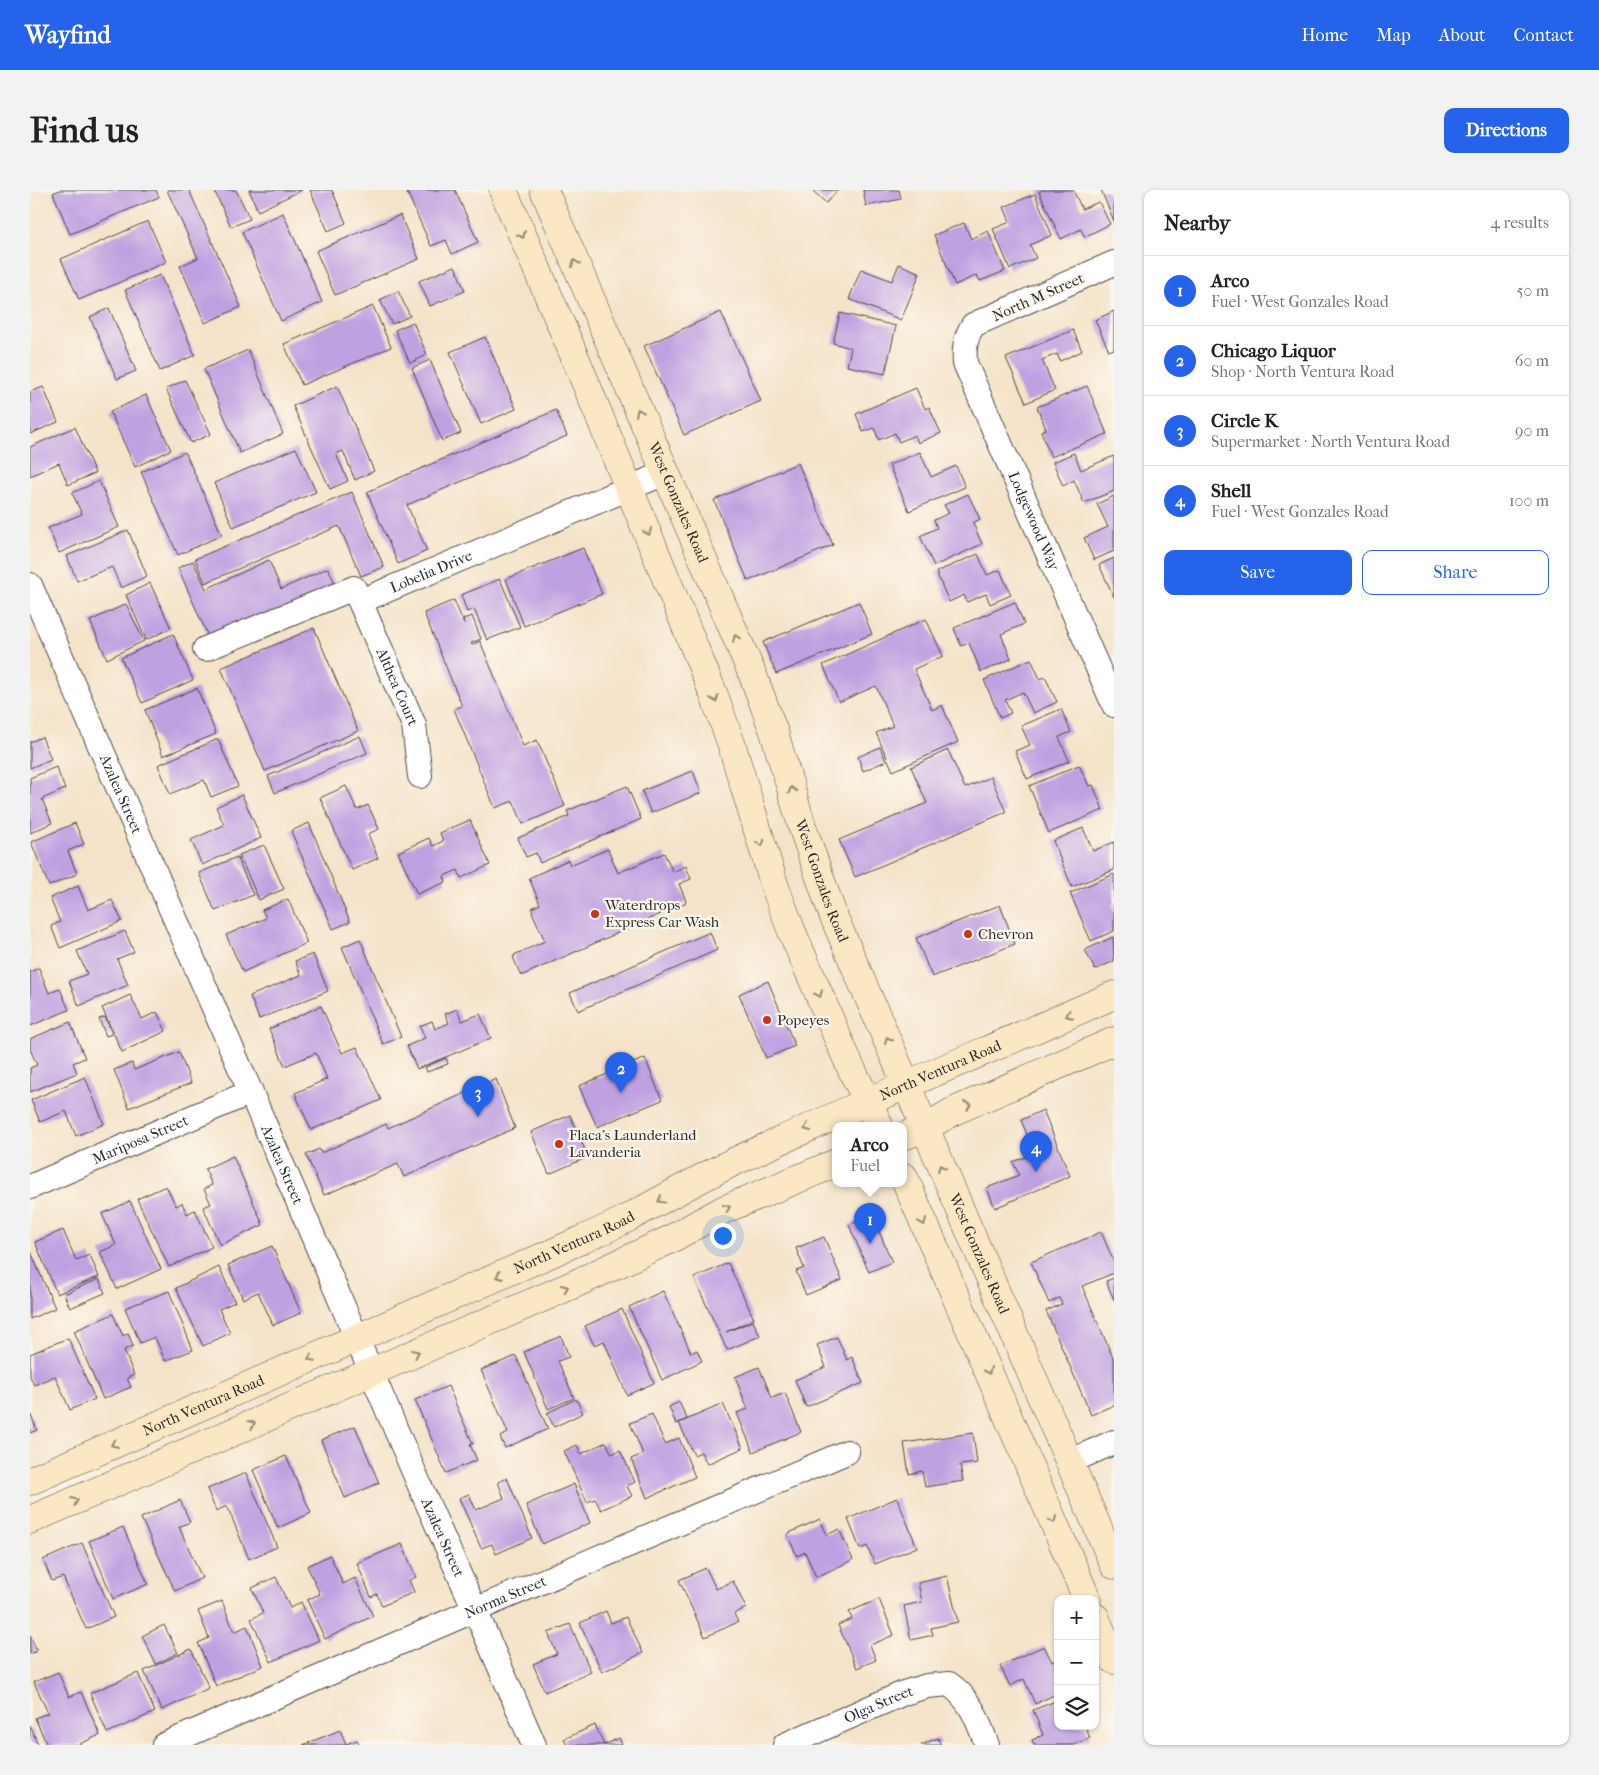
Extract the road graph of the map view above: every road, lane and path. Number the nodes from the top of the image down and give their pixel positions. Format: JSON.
{"nodes":[{"id":1,"x":502,"y":190,"type":"edge"},
{"id":2,"x":544,"y":190,"type":"edge"},
{"id":3,"x":1114,"y":264,"type":"edge"},
{"id":4,"x":967,"y":336,"type":"joint"},
{"id":5,"x":665,"y":473,"type":"junction"},
{"id":6,"x":630,"y":487,"type":"junction"},
{"id":7,"x":30,"y":585,"type":"edge"},
{"id":8,"x":361,"y":601,"type":"junction"},
{"id":9,"x":205,"y":649,"type":"dead end"},
{"id":10,"x":1114,"y":705,"type":"edge"},
{"id":11,"x":420,"y":776,"type":"dead end"},
{"id":12,"x":1114,"y":995,"type":"edge"},
{"id":13,"x":1114,"y":1041,"type":"edge"},
{"id":14,"x":906,"y":1085,"type":"junction"},
{"id":15,"x":251,"y":1092,"type":"junction"},
{"id":16,"x":867,"y":1100,"type":"junction"},
{"id":17,"x":878,"y":1122,"type":"edge"},
{"id":18,"x":914,"y":1132,"type":"edge"},
{"id":19,"x":832,"y":1165,"type":"edge"},
{"id":20,"x":907,"y":1184,"type":"edge"},
{"id":21,"x":30,"y":1186,"type":"edge"},
{"id":22,"x":356,"y":1338,"type":"junction"},
{"id":23,"x":371,"y":1372,"type":"junction"},
{"id":24,"x":1114,"y":1442,"type":"edge"},
{"id":25,"x":848,"y":1452,"type":"dead end"},
{"id":26,"x":1069,"y":1462,"type":"junction"},
{"id":27,"x":30,"y":1481,"type":"edge"},
{"id":28,"x":30,"y":1520,"type":"edge"},
{"id":29,"x":1114,"y":1565,"type":"edge"},
{"id":30,"x":1085,"y":1595,"type":"edge"},
{"id":31,"x":475,"y":1610,"type":"junction"},
{"id":32,"x":1099,"y":1626,"type":"edge"},
{"id":33,"x":1114,"y":1660,"type":"edge"},
{"id":34,"x":164,"y":1745,"type":"edge"},
{"id":35,"x":534,"y":1745,"type":"edge"},
{"id":36,"x":785,"y":1745,"type":"edge"},
{"id":37,"x":987,"y":1745,"type":"edge"}],
"edges":[{"from":1,"to":6,"type":"main road","one_way":true},
{"from":5,"to":2,"type":"main road","name":"West Gonzales Road","one_way":true},
{"from":3,"to":4,"type":"street","name":"North M Street"},
{"from":4,"to":10,"type":"street","name":"Lodgewood Way"},
{"from":5,"to":6,"type":"street","name":"Lobelia Drive"},
{"from":14,"to":5,"type":"main road","name":"West Gonzales Road","one_way":true},
{"from":6,"to":8,"type":"street","name":"Lobelia Drive"},
{"from":6,"to":16,"type":"main road","one_way":true},
{"from":7,"to":15,"type":"street","name":"Azalea Street"},
{"from":8,"to":9,"type":"street"},
{"from":8,"to":11,"type":"street","name":"Althea Court"},
{"from":12,"to":14,"type":"main road","name":"North Ventura Road","one_way":true},
{"from":18,"to":13,"type":"main road","one_way":true},
{"from":14,"to":16,"type":"main road","name":"North Ventura Road"},
{"from":14,"to":18,"type":"main road","name":"West Gonzales Road"},
{"from":15,"to":21,"type":"street","name":"Mariposa Street"},
{"from":15,"to":22,"type":"street","name":"Azalea Street"},
{"from":16,"to":17,"type":"main road"},
{"from":16,"to":22,"type":"main road","name":"North Ventura Road","one_way":true},
{"from":26,"to":18,"type":"main road","name":"West Gonzales Road","one_way":true},
{"from":23,"to":19,"type":"main road","one_way":true},
{"from":20,"to":30,"type":"main road","one_way":true},
{"from":22,"to":23,"type":"street","name":"Azalea Street"},
{"from":22,"to":27,"type":"main road","name":"North Ventura Road","one_way":true},
{"from":28,"to":23,"type":"main road","one_way":true},
{"from":23,"to":31,"type":"street","name":"Azalea Street"},
{"from":24,"to":26,"type":"street"},
{"from":25,"to":31,"type":"street","name":"Norma Street"},
{"from":26,"to":29,"type":"main road","name":"West Gonzales Road"},
{"from":31,"to":34,"type":"street","name":"Norma Street"},
{"from":31,"to":35,"type":"street","name":"Azalea Street"},
{"from":32,"to":33,"type":"main road"},
{"from":36,"to":37,"type":"street","name":"Olga Street"}]}
